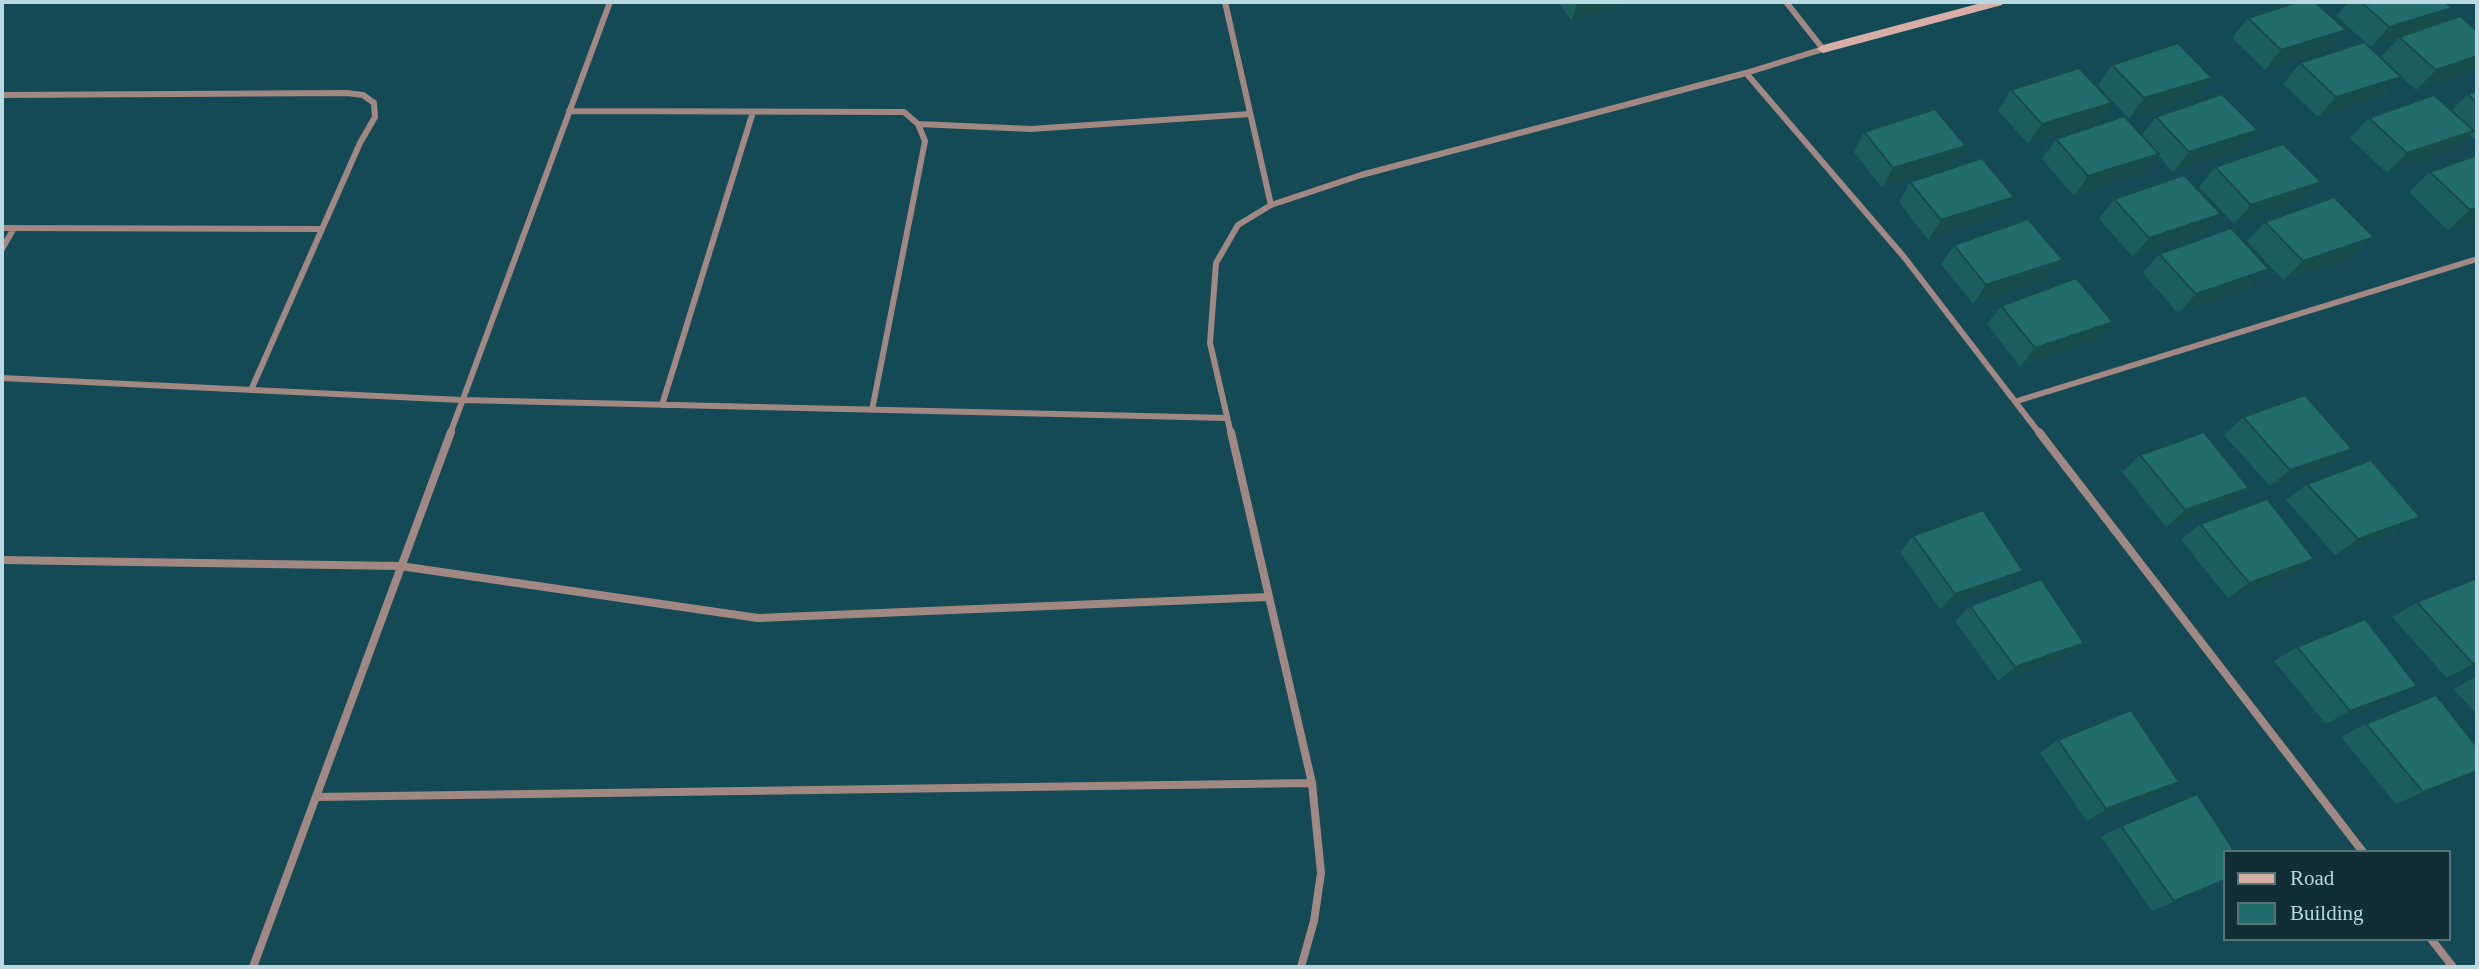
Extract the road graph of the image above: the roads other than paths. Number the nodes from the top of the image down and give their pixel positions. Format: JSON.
{"nodes":[{"id":1,"x":610,"y":2,"type":"edge"},
{"id":2,"x":1225,"y":2,"type":"edge"},
{"id":3,"x":1787,"y":2,"type":"edge"},
{"id":4,"x":1998,"y":2,"type":"edge"},
{"id":5,"x":1823,"y":49,"type":"junction"},
{"id":6,"x":1746,"y":73,"type":"junction"},
{"id":7,"x":2,"y":95,"type":"edge"},
{"id":8,"x":569,"y":111,"type":"junction"},
{"id":9,"x":752,"y":111,"type":"junction"},
{"id":10,"x":1250,"y":114,"type":"junction"},
{"id":11,"x":918,"y":124,"type":"junction"},
{"id":12,"x":1271,"y":205,"type":"junction"},
{"id":13,"x":2,"y":228,"type":"edge"},
{"id":14,"x":15,"y":228,"type":"junction"},
{"id":15,"x":322,"y":229,"type":"junction"},
{"id":16,"x":2,"y":248,"type":"edge"},
{"id":17,"x":2477,"y":260,"type":"edge"},
{"id":18,"x":2,"y":378,"type":"edge"},
{"id":19,"x":251,"y":390,"type":"junction"},
{"id":20,"x":461,"y":400,"type":"junction"},
{"id":21,"x":2017,"y":401,"type":"junction"},
{"id":22,"x":662,"y":405,"type":"junction"},
{"id":23,"x":872,"y":410,"type":"junction"},
{"id":24,"x":1227,"y":418,"type":"junction"},
{"id":25,"x":2,"y":560,"type":"edge"},
{"id":26,"x":400,"y":566,"type":"junction"},
{"id":27,"x":1268,"y":597,"type":"junction"},
{"id":28,"x":1312,"y":783,"type":"junction"},
{"id":29,"x":316,"y":797,"type":"junction"},
{"id":30,"x":2361,"y":850,"type":"edge"},
{"id":31,"x":2433,"y":941,"type":"edge"},
{"id":32,"x":253,"y":967,"type":"edge"},
{"id":33,"x":1301,"y":967,"type":"edge"},
{"id":34,"x":2453,"y":967,"type":"edge"}],
"edges":[{"from":1,"to":8,"type":"street"},
{"from":2,"to":10,"type":"street"},
{"from":3,"to":5,"type":"street"},
{"from":4,"to":5,"type":"street"},
{"from":5,"to":6,"type":"street"},
{"from":6,"to":12,"type":"street"},
{"from":6,"to":21,"type":"street"},
{"from":7,"to":15,"type":"street"},
{"from":8,"to":9,"type":"street"},
{"from":8,"to":20,"type":"street"},
{"from":9,"to":11,"type":"street"},
{"from":9,"to":22,"type":"street"},
{"from":10,"to":11,"type":"street"},
{"from":10,"to":12,"type":"street"},
{"from":11,"to":23,"type":"street"},
{"from":12,"to":24,"type":"street"},
{"from":13,"to":14,"type":"street"},
{"from":14,"to":15,"type":"street"},
{"from":14,"to":16,"type":"street"},
{"from":15,"to":19,"type":"street"},
{"from":17,"to":21,"type":"street"},
{"from":18,"to":19,"type":"street"},
{"from":19,"to":20,"type":"street"},
{"from":20,"to":22,"type":"street"},
{"from":20,"to":26,"type":"street"},
{"from":21,"to":30,"type":"street"},
{"from":22,"to":23,"type":"street"},
{"from":23,"to":24,"type":"street"},
{"from":24,"to":27,"type":"street"},
{"from":25,"to":26,"type":"street"},
{"from":26,"to":27,"type":"street"},
{"from":26,"to":29,"type":"street"},
{"from":27,"to":28,"type":"street"},
{"from":28,"to":29,"type":"street"},
{"from":28,"to":33,"type":"street"},
{"from":29,"to":32,"type":"street"},
{"from":31,"to":34,"type":"street"}]}
